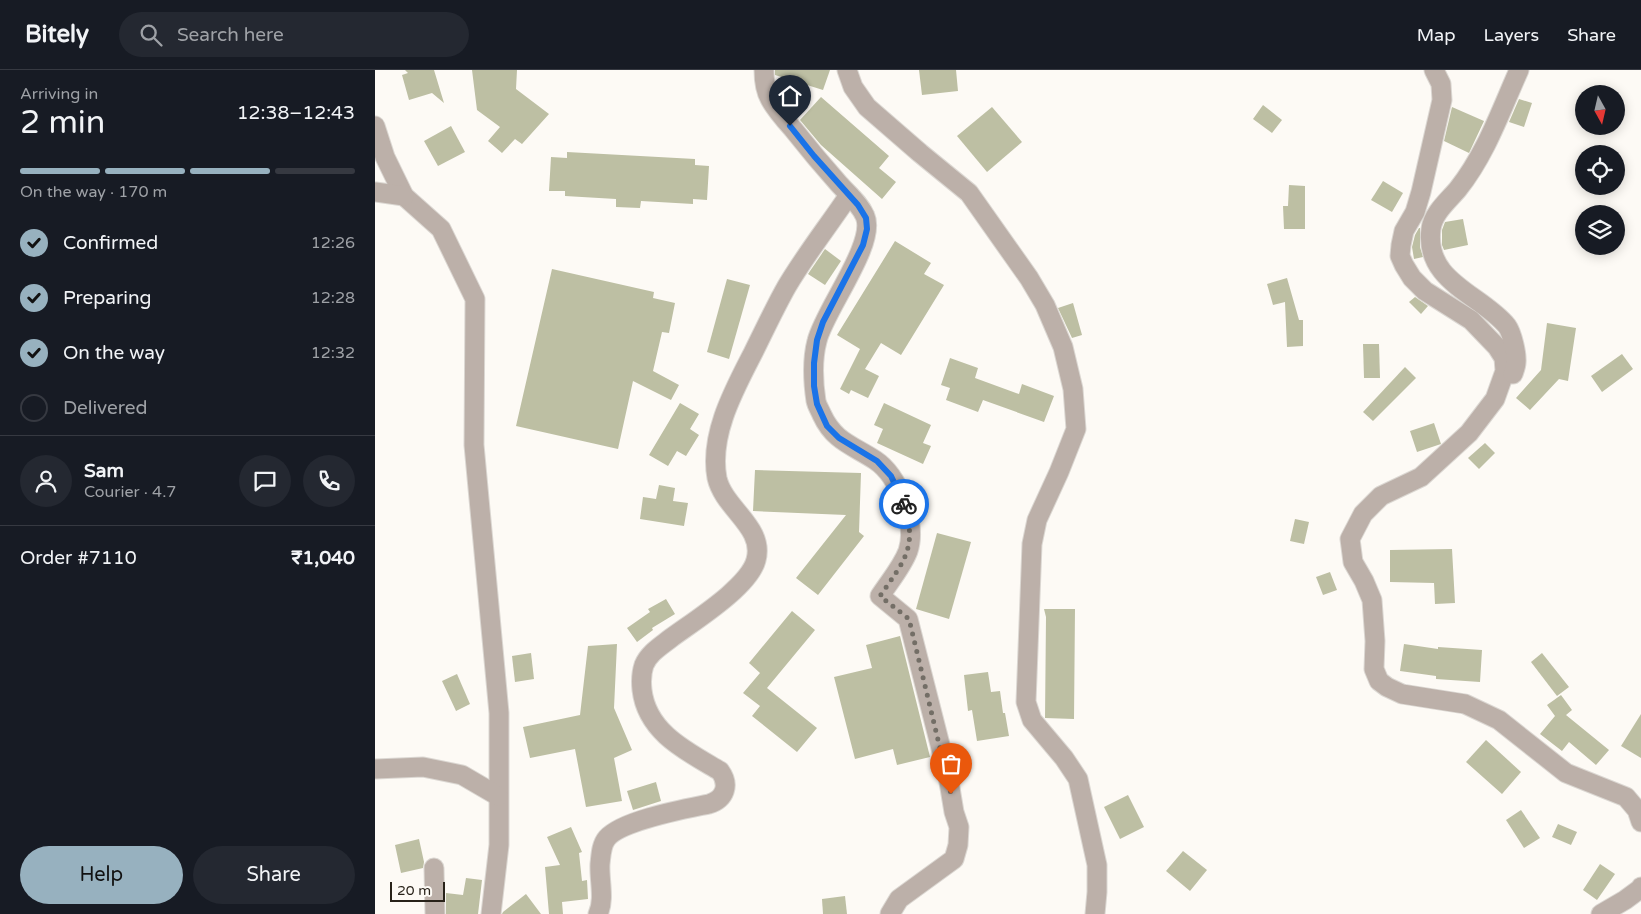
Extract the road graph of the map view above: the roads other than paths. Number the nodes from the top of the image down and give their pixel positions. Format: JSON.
{"nodes":[{"id":1,"x":764,"y":70,"type":"edge"},
{"id":2,"x":847,"y":70,"type":"edge"},
{"id":3,"x":1434,"y":70,"type":"edge"},
{"id":4,"x":1519,"y":70,"type":"edge"},
{"id":5,"x":375,"y":126,"type":"edge"},
{"id":6,"x":375,"y":192,"type":"edge"},
{"id":7,"x":849,"y":195,"type":"junction"},
{"id":8,"x":404,"y":196,"type":"junction"},
{"id":9,"x":1495,"y":400,"type":"junction"},
{"id":10,"x":375,"y":769,"type":"edge"},
{"id":11,"x":498,"y":796,"type":"junction"},
{"id":12,"x":1641,"y":822,"type":"edge"},
{"id":13,"x":434,"y":868,"type":"dead end"},
{"id":14,"x":1641,"y":887,"type":"edge"},
{"id":15,"x":435,"y":914,"type":"edge"},
{"id":16,"x":491,"y":914,"type":"edge"},
{"id":17,"x":598,"y":914,"type":"edge"},
{"id":18,"x":891,"y":914,"type":"edge"},
{"id":19,"x":1095,"y":914,"type":"edge"},
{"id":20,"x":1601,"y":914,"type":"edge"}],
"edges":[{"from":1,"to":7,"type":"street"},
{"from":2,"to":19,"type":"street"},
{"from":3,"to":9,"type":"street"},
{"from":4,"to":9,"type":"street"},
{"from":5,"to":8,"type":"street"},
{"from":6,"to":8,"type":"street"},
{"from":7,"to":17,"type":"street"},
{"from":7,"to":18,"type":"street"},
{"from":8,"to":11,"type":"street"},
{"from":9,"to":12,"type":"street"},
{"from":10,"to":11,"type":"street"},
{"from":11,"to":16,"type":"street"},
{"from":13,"to":15,"type":"street"},
{"from":14,"to":20,"type":"street"}]}
